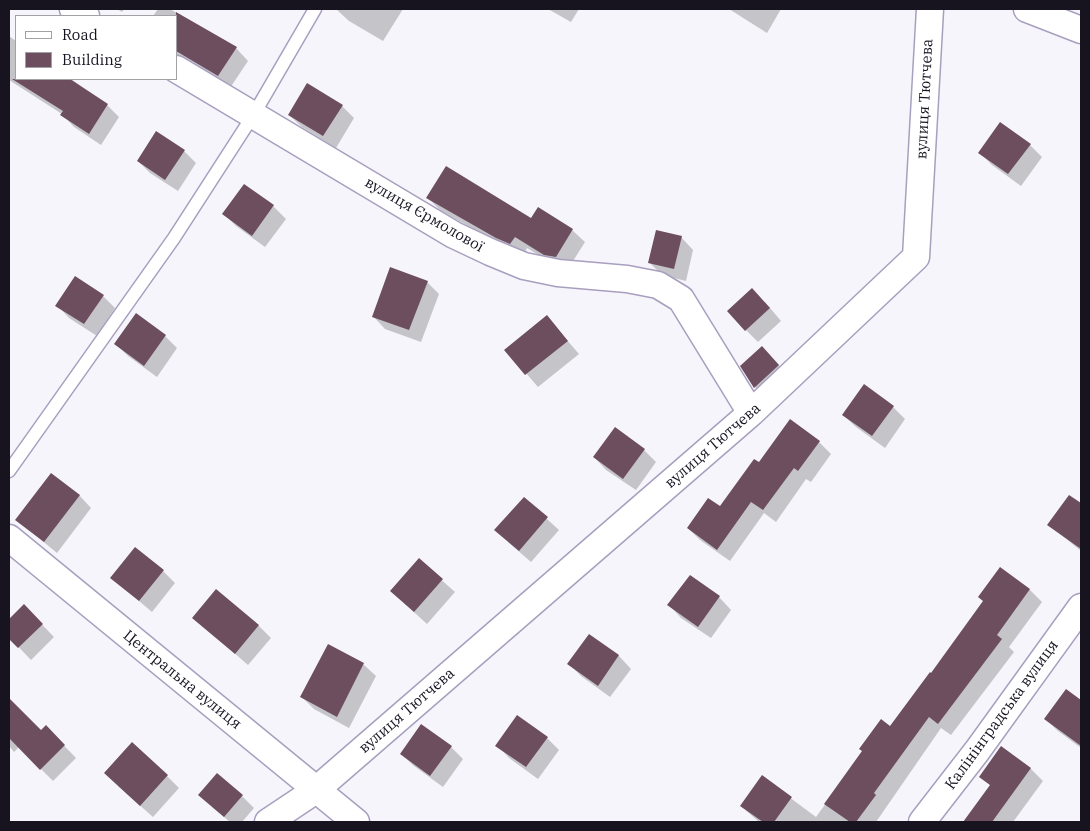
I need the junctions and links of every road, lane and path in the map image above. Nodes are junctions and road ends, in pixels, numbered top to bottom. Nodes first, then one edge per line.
1 (73, 9) edge
2 (314, 9) edge
3 (930, 9) edge
4 (1027, 9) edge
5 (84, 15) edge
6 (1081, 30) edge
7 (178, 70) edge
8 (254, 114) junction
9 (751, 413) junction
10 (9, 471) edge
11 (9, 538) edge
12 (1081, 607) edge
13 (316, 790) junction
14 (268, 822) edge
15 (356, 822) edge
16 (922, 822) edge

1 - 5 street
2 - 8 lane
3 - 9 street, вулиця Тютчева
4 - 6 street
7 - 8 street, вулиця Єрмолової
8 - 9 street, вулиця Єрмолової
8 - 10 lane
9 - 13 street, вулиця Тютчева
11 - 13 street, Центральна вулиця
12 - 16 street, Калінінградська вулиця
13 - 14 street, вулиця Тютчева
13 - 15 street, Центральна вулиця

